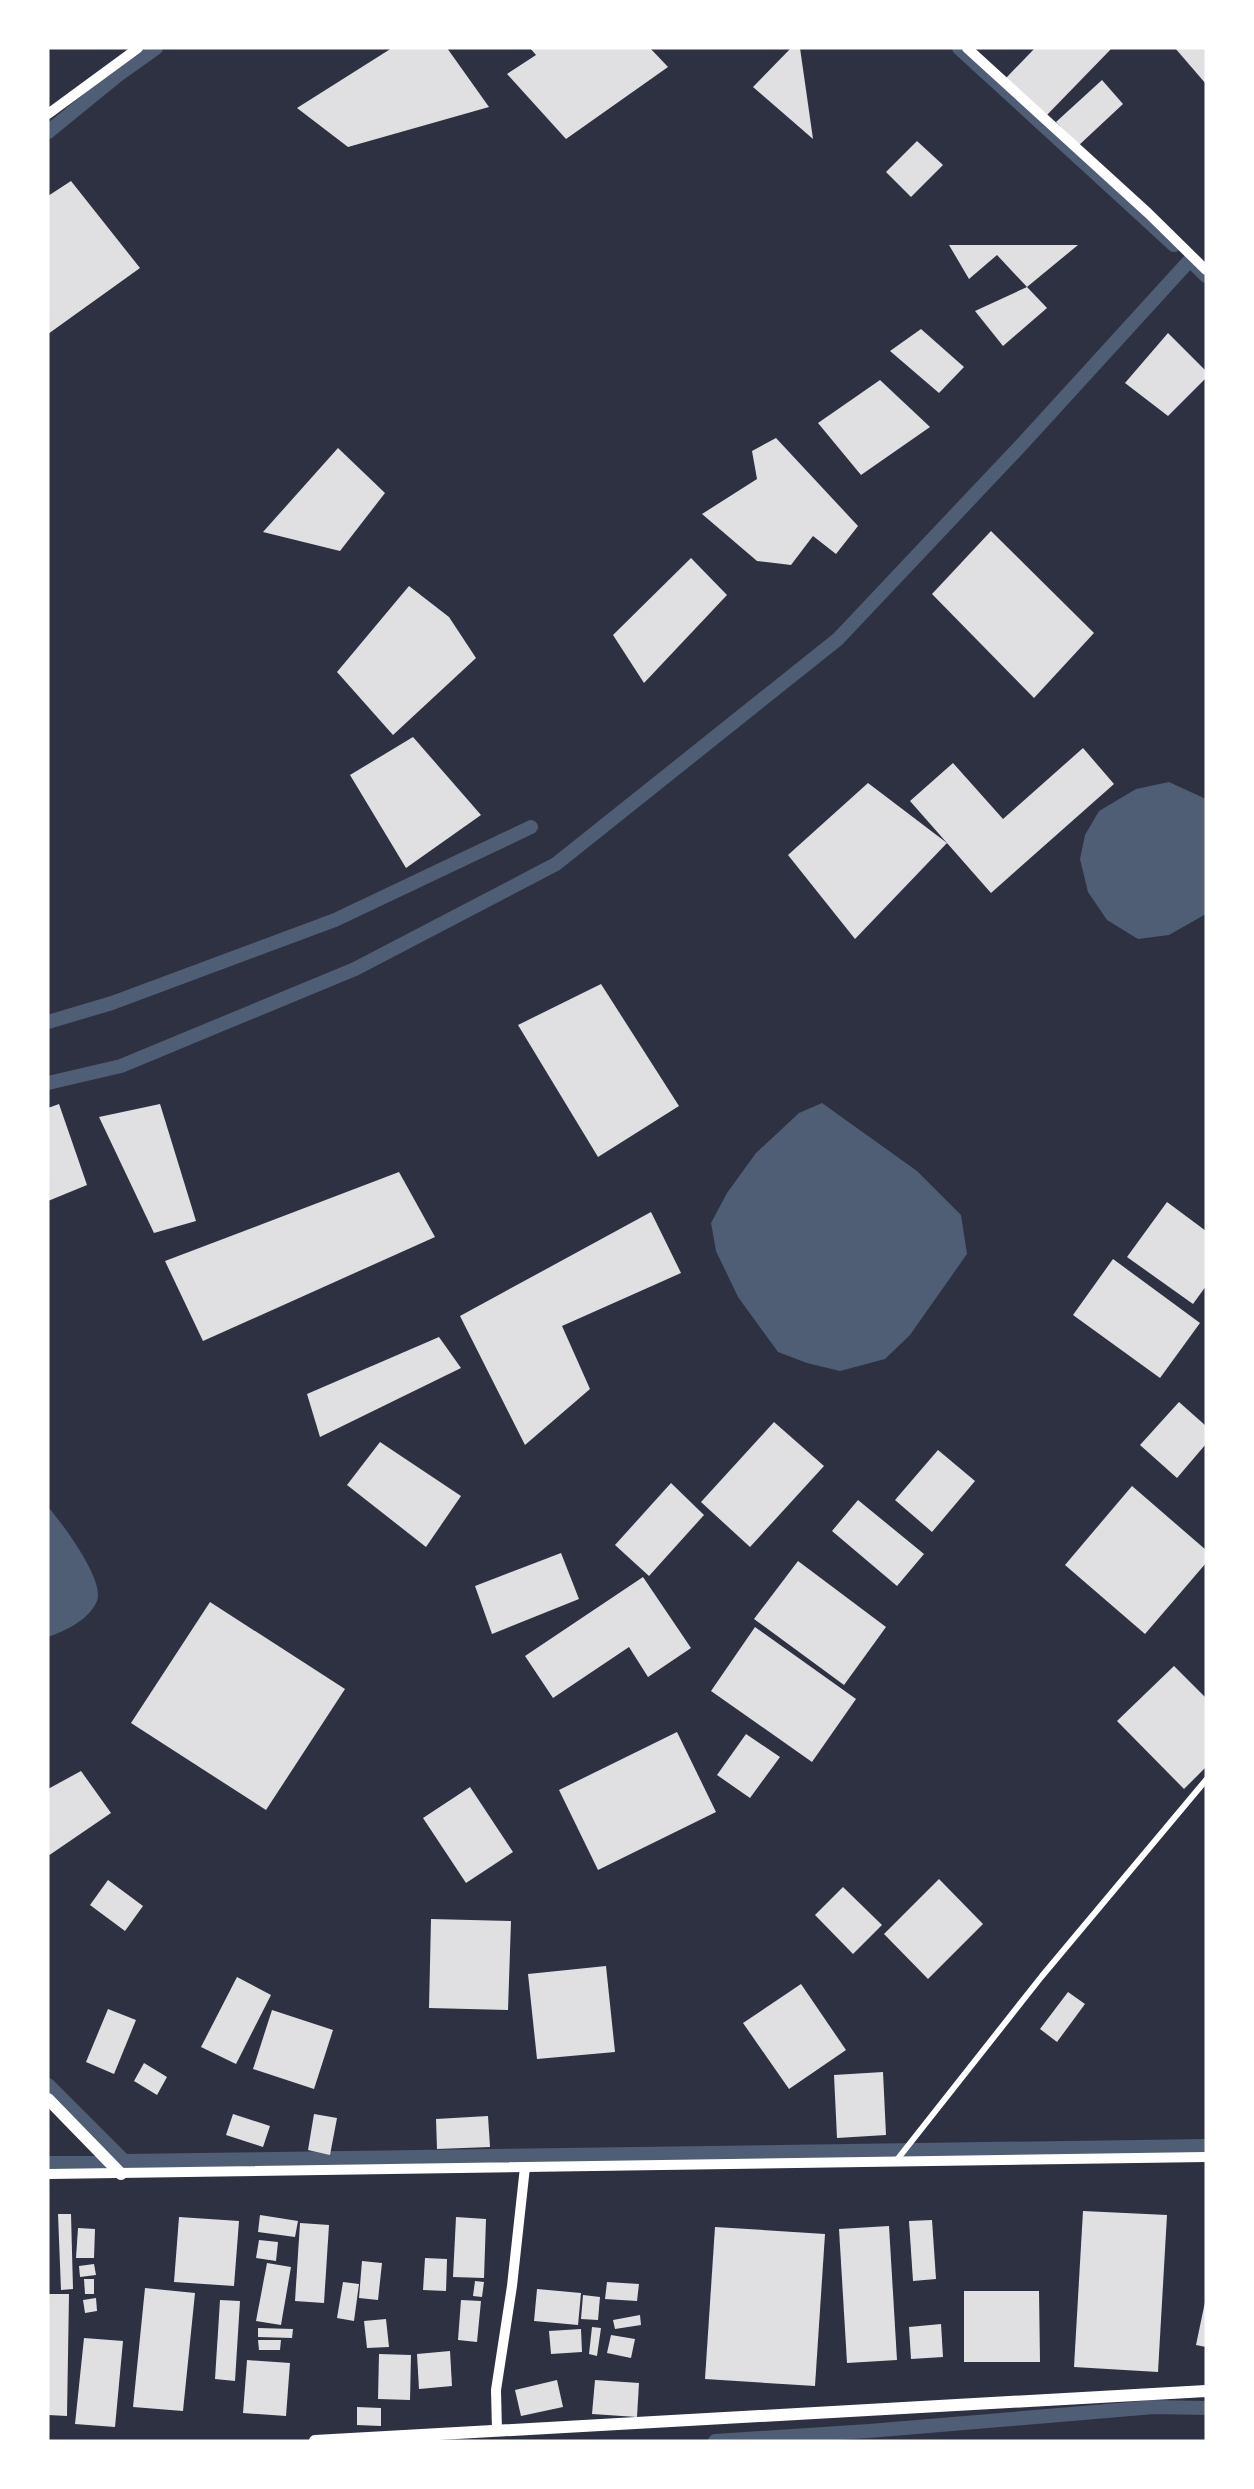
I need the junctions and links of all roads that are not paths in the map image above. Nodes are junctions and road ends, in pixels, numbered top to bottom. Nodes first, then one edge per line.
1 (138, 48) edge
2 (967, 48) edge
3 (48, 114) edge
4 (1206, 270) edge
5 (1206, 1780) edge
6 (48, 2098) edge
7 (1206, 2157) edge
8 (896, 2161) junction
9 (525, 2167) junction
10 (48, 2174) edge
11 (121, 2174) junction
12 (1206, 2391) edge
13 (497, 2431) junction
14 (315, 2441) edge

1 - 3 street
2 - 4 street
5 - 8 street
6 - 11 main road
7 - 8 street
8 - 9 street
9 - 11 street
9 - 13 street
10 - 11 street
12 - 13 main road
13 - 14 main road

